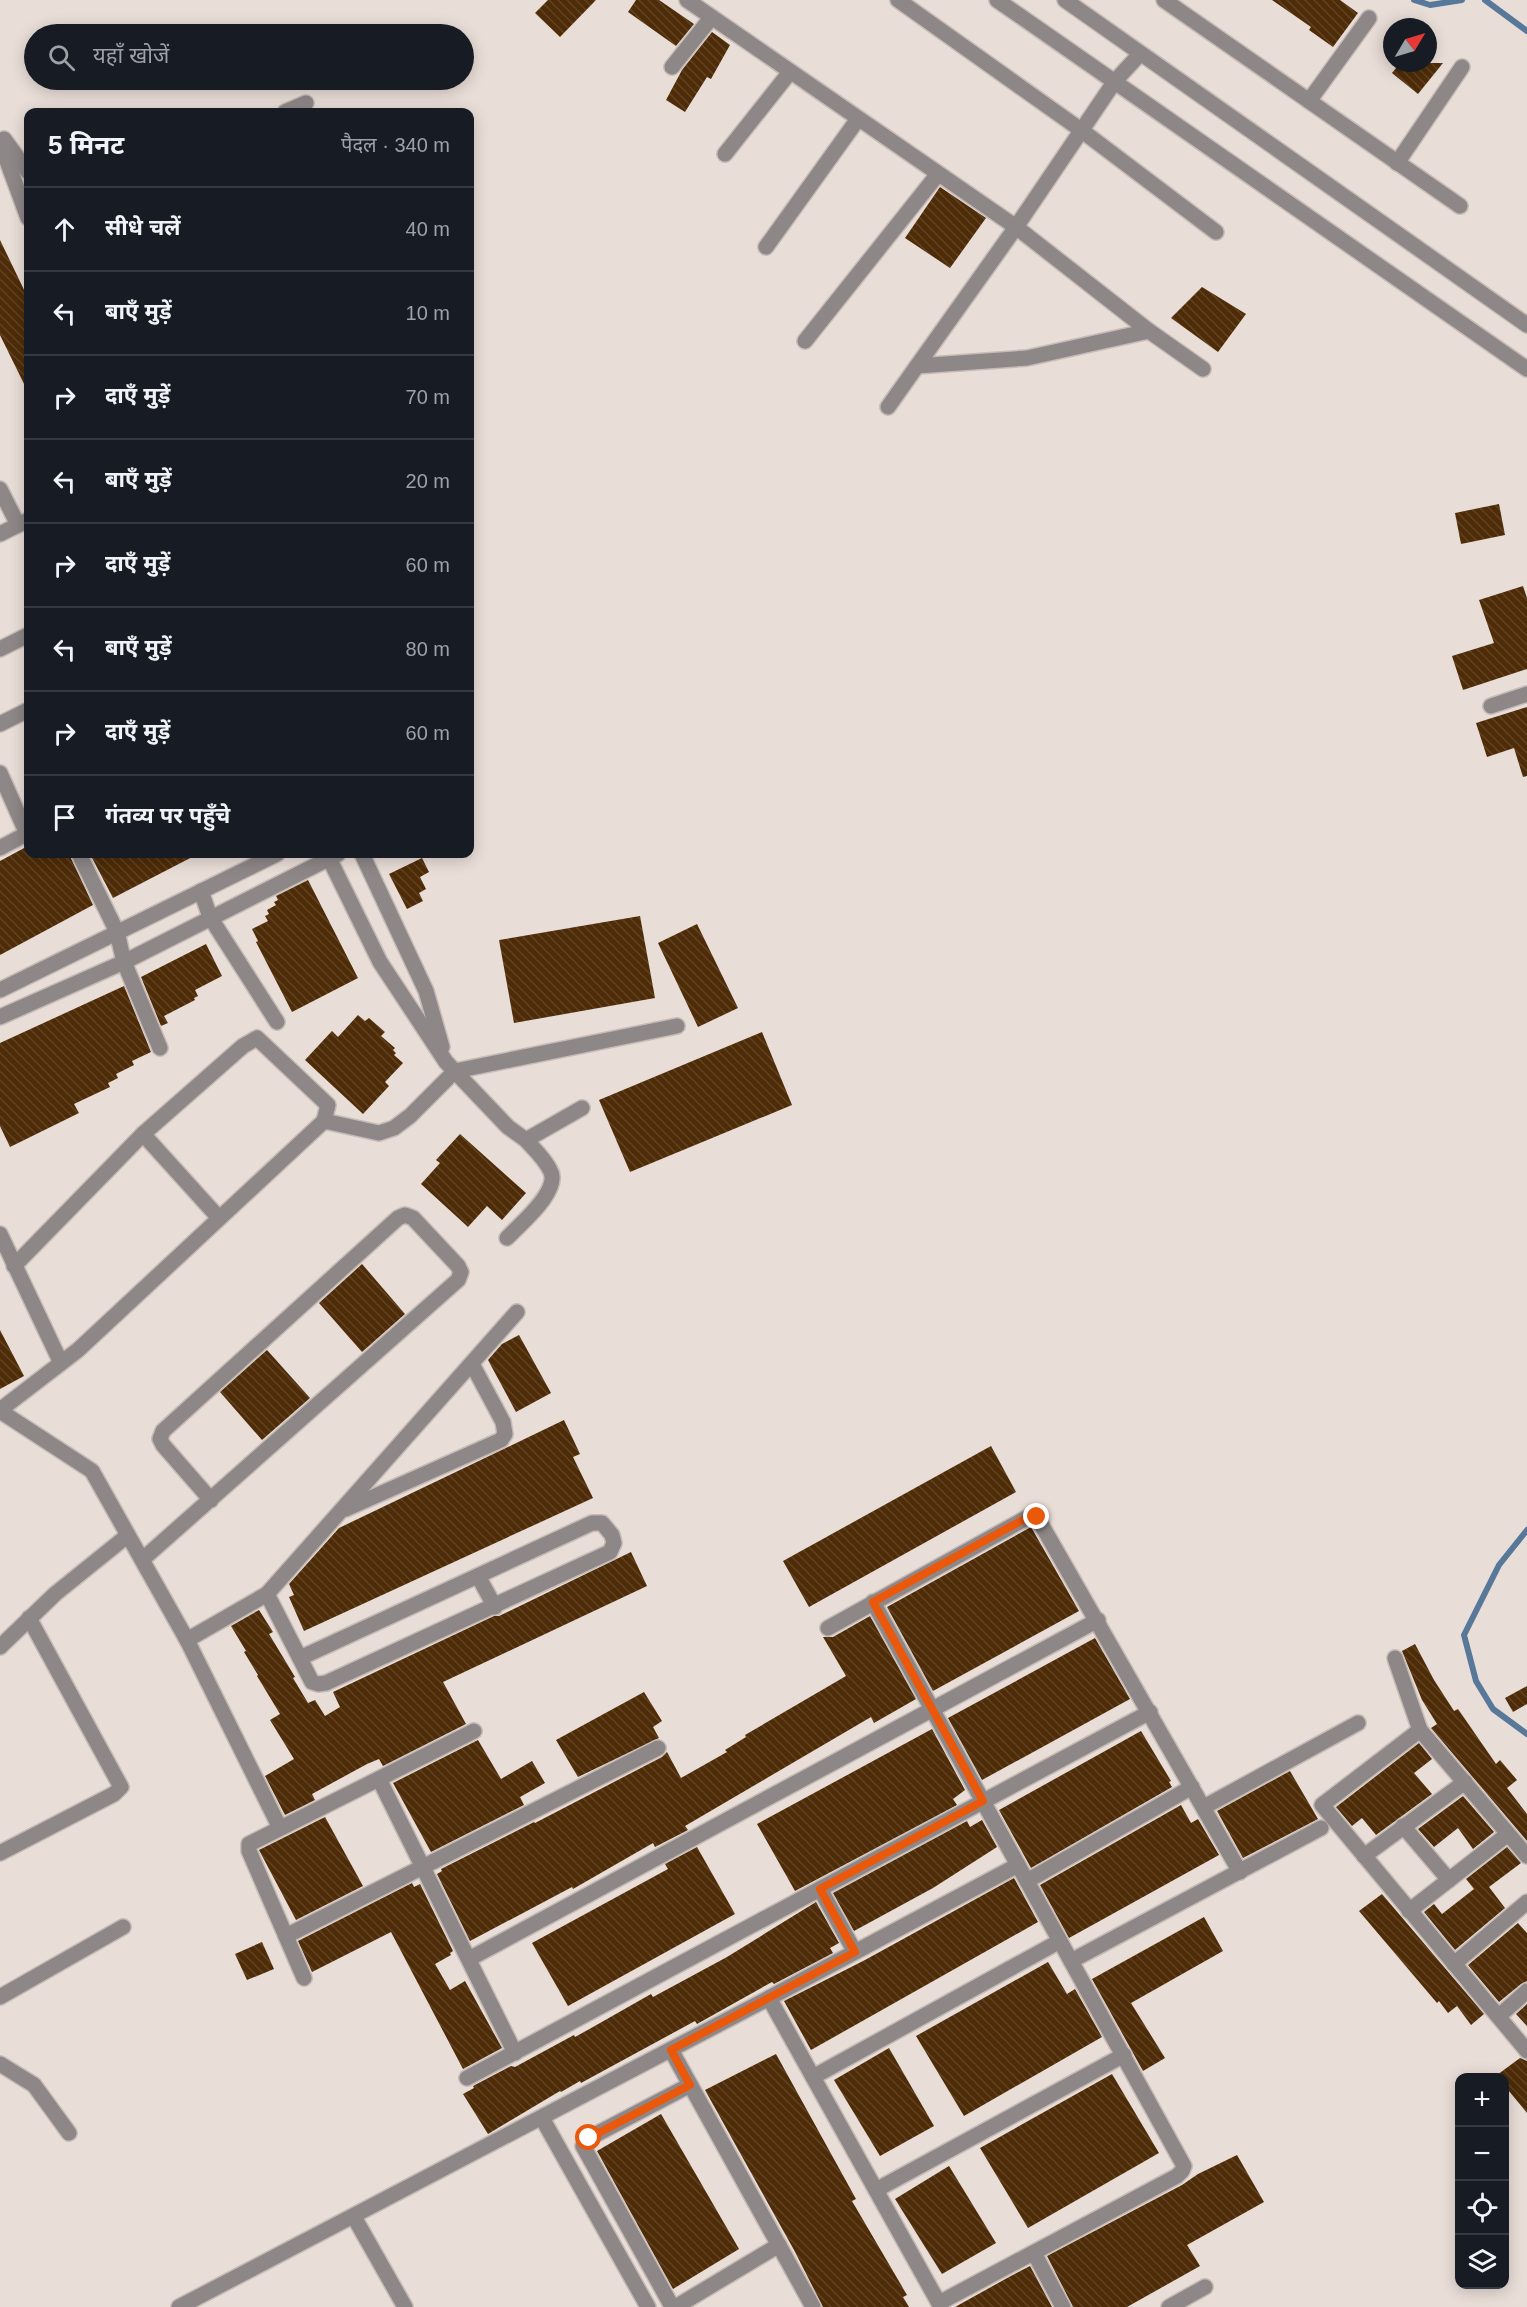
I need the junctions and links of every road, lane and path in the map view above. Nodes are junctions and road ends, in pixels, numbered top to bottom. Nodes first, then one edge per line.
1 (687, 0) edge
2 (898, 0) edge
3 (998, 0) edge
4 (1065, 0) edge
5 (1164, 0) edge
6 (711, 18) junction
7 (1369, 18) dead end
8 (1140, 54) junction
9 (672, 67) dead end
10 (1462, 67) dead end
11 (790, 72) junction
12 (1115, 81) junction
13 (1309, 101) junction
14 (306, 103) dead end
15 (294, 108) edge
16 (858, 119) junction
17 (1082, 130) junction
18 (0, 135) edge
19 (0, 142) edge
20 (725, 154) dead end
21 (1397, 163) junction
22 (24, 167) edge
23 (938, 174) junction
24 (1460, 206) dead end
25 (24, 207) edge
26 (1016, 227) junction
27 (1216, 231) dead end
28 (766, 247) dead end
29 (1527, 325) edge
30 (1149, 331) junction
31 (805, 341) dead end
32 (917, 366) junction
33 (1203, 369) dead end
34 (1527, 369) edge
35 (888, 407) dead end
36 (0, 489) edge
37 (23, 523) edge
38 (0, 534) edge
39 (24, 637) edge
40 (0, 649) edge
41 (1527, 694) edge
42 (1491, 706) dead end
43 (24, 712) edge
44 (0, 723) edge
45 (0, 773) edge
46 (24, 825) edge
47 (24, 836) edge
48 (0, 848) edge
49 (81, 858) edge
50 (269, 858) edge
51 (325, 858) edge
52 (332, 858) edge
53 (364, 858) edge
54 (201, 891) junction
55 (210, 917) junction
56 (117, 932) junction
57 (124, 962) junction
58 (30, 975) junction
59 (0, 990) edge
60 (42, 998) junction
61 (0, 1017) edge
62 (277, 1022) dead end
63 (677, 1026) dead end
64 (160, 1048) dead end
65 (451, 1066) junction
66 (582, 1108) dead end
67 (324, 1121) junction
68 (143, 1134) junction
69 (526, 1140) junction
70 (219, 1218) junction
71 (0, 1234) edge
72 (507, 1238) dead end
73 (14, 1266) junction
74 (518, 1312) dead end
75 (61, 1363) junction
76 (472, 1364) junction
77 (0, 1410) edge
78 (211, 1500) junction
79 (340, 1512) junction
80 (127, 1536) junction
81 (143, 1560) junction
82 (478, 1576) junction
83 (267, 1594) junction
84 (873, 1602) junction
85 (495, 1607) junction
86 (29, 1618) junction
87 (1098, 1620) junction
88 (828, 1628) dead end
89 (187, 1640) junction
90 (0, 1647) edge
91 (300, 1658) junction
92 (1395, 1658) dead end
93 (932, 1709) junction
94 (1150, 1712) junction
95 (1358, 1723) dead end
96 (1420, 1730) junction
97 (474, 1731) dead end
98 (658, 1748) dead end
99 (379, 1779) junction
100 (1465, 1782) junction
101 (1192, 1787) junction
102 (983, 1801) junction
103 (1204, 1808) junction
104 (1403, 1826) junction
105 (280, 1828) junction
106 (1321, 1828) dead end
107 (1508, 1834) junction
108 (2, 1847) edge
109 (1364, 1856) junction
110 (1527, 1856) edge
111 (1018, 1865) junction
112 (423, 1867) junction
113 (1240, 1872) junction
114 (1449, 1880) junction
115 (1027, 1881) junction
116 (820, 1889) junction
117 (1527, 1902) edge
118 (1409, 1911) junction
119 (123, 1927) dead end
120 (286, 1936) junction
121 (1060, 1941) junction
122 (855, 1952) junction
123 (469, 1959) junction
124 (1071, 1961) junction
125 (1454, 1964) junction
126 (304, 1978) dead end
127 (1527, 1991) edge
128 (0, 1997) edge
129 (769, 1998) junction
130 (1498, 2016) junction
131 (671, 2050) junction
132 (1527, 2051) edge
133 (515, 2053) junction
134 (1124, 2055) junction
135 (0, 2064) edge
136 (813, 2077) junction
137 (467, 2078) dead end
138 (690, 2085) junction
139 (542, 2118) junction
140 (69, 2133) dead end
141 (876, 2190) junction
142 (354, 2217) junction
143 (779, 2245) junction
144 (1034, 2253) junction
145 (1205, 2287) dead end
146 (940, 2305) edge
147 (179, 2307) edge
148 (405, 2307) edge
149 (648, 2307) edge
150 (813, 2307) edge
151 (1063, 2307) edge
152 (1169, 2307) edge

1 - 6 street
2 - 17 street
3 - 12 street
4 - 8 street
5 - 13 street
6 - 9 street
6 - 11 street
7 - 13 street
8 - 12 street
8 - 29 street
10 - 21 street
11 - 16 street
11 - 20 street
12 - 17 street
12 - 34 street
13 - 21 street
14 - 15 street
16 - 23 street
16 - 28 street
17 - 26 street
17 - 27 street
18 - 22 street
19 - 25 street
21 - 24 street
23 - 26 street
23 - 31 street
26 - 30 street
26 - 32 street
30 - 32 street
30 - 33 street
32 - 35 street
36 - 37 street
37 - 38 street
39 - 40 street
41 - 42 street
43 - 44 street
45 - 46 street
47 - 48 street
49 - 56 street
50 - 54 street
51 - 55 street
52 - 65 street
53 - 65 street
54 - 55 street
54 - 56 street
55 - 57 street
55 - 62 street
56 - 57 street
56 - 58 street
57 - 60 street
57 - 64 street
58 - 59 street
58 - 60 street
60 - 61 street
63 - 65 street
65 - 67 street
65 - 69 street
66 - 69 street
67 - 68 street
67 - 70 street
68 - 70 street
68 - 73 street
69 - 72 street
70 - 75 street
71 - 73 street
73 - 75 street
74 - 76 street
75 - 77 street
76 - 79 street
76 - 79 street
77 - 80 street
78 - 78 street
78 - 81 street
79 - 83 street
80 - 81 street
80 - 86 street
81 - 89 street
82 - 85 street
82 - 85 street
82 - 91 street
83 - 89 street
83 - 91 street
84 - 87 street
84 - 88 street
84 - 93 street
85 - 91 street
86 - 90 street
86 - 108 street
87 - 93 street
87 - 94 street
89 - 105 street
92 - 96 street
93 - 102 street
93 - 123 street
94 - 101 street
94 - 102 street
95 - 103 street
96 - 100 street
96 - 109 street
97 - 99 street
98 - 112 street
99 - 105 street
99 - 112 street
100 - 104 street
100 - 107 street
101 - 103 street
101 - 115 street
102 - 111 street
102 - 116 street
103 - 113 street
104 - 109 street
104 - 114 street
105 - 120 street
106 - 113 street
107 - 110 street
107 - 114 street
109 - 118 street
111 - 115 street
111 - 122 street
112 - 120 street
112 - 123 street
113 - 124 street
114 - 118 street
115 - 121 street
116 - 122 street
116 - 133 street
117 - 125 street
118 - 125 street
119 - 128 street
120 - 126 street
121 - 124 street
121 - 136 street
122 - 129 street
123 - 133 street
124 - 134 street
125 - 130 street
127 - 130 street
129 - 131 street
129 - 136 street
130 - 132 street
131 - 138 street
131 - 139 street
133 - 137 street
134 - 141 street
134 - 144 street
135 - 140 street
136 - 141 street
138 - 143 street
138 - 143 street
139 - 142 street
139 - 149 street
141 - 146 street
142 - 147 street
142 - 148 street
143 - 150 street
144 - 146 street
144 - 151 street
145 - 152 street

